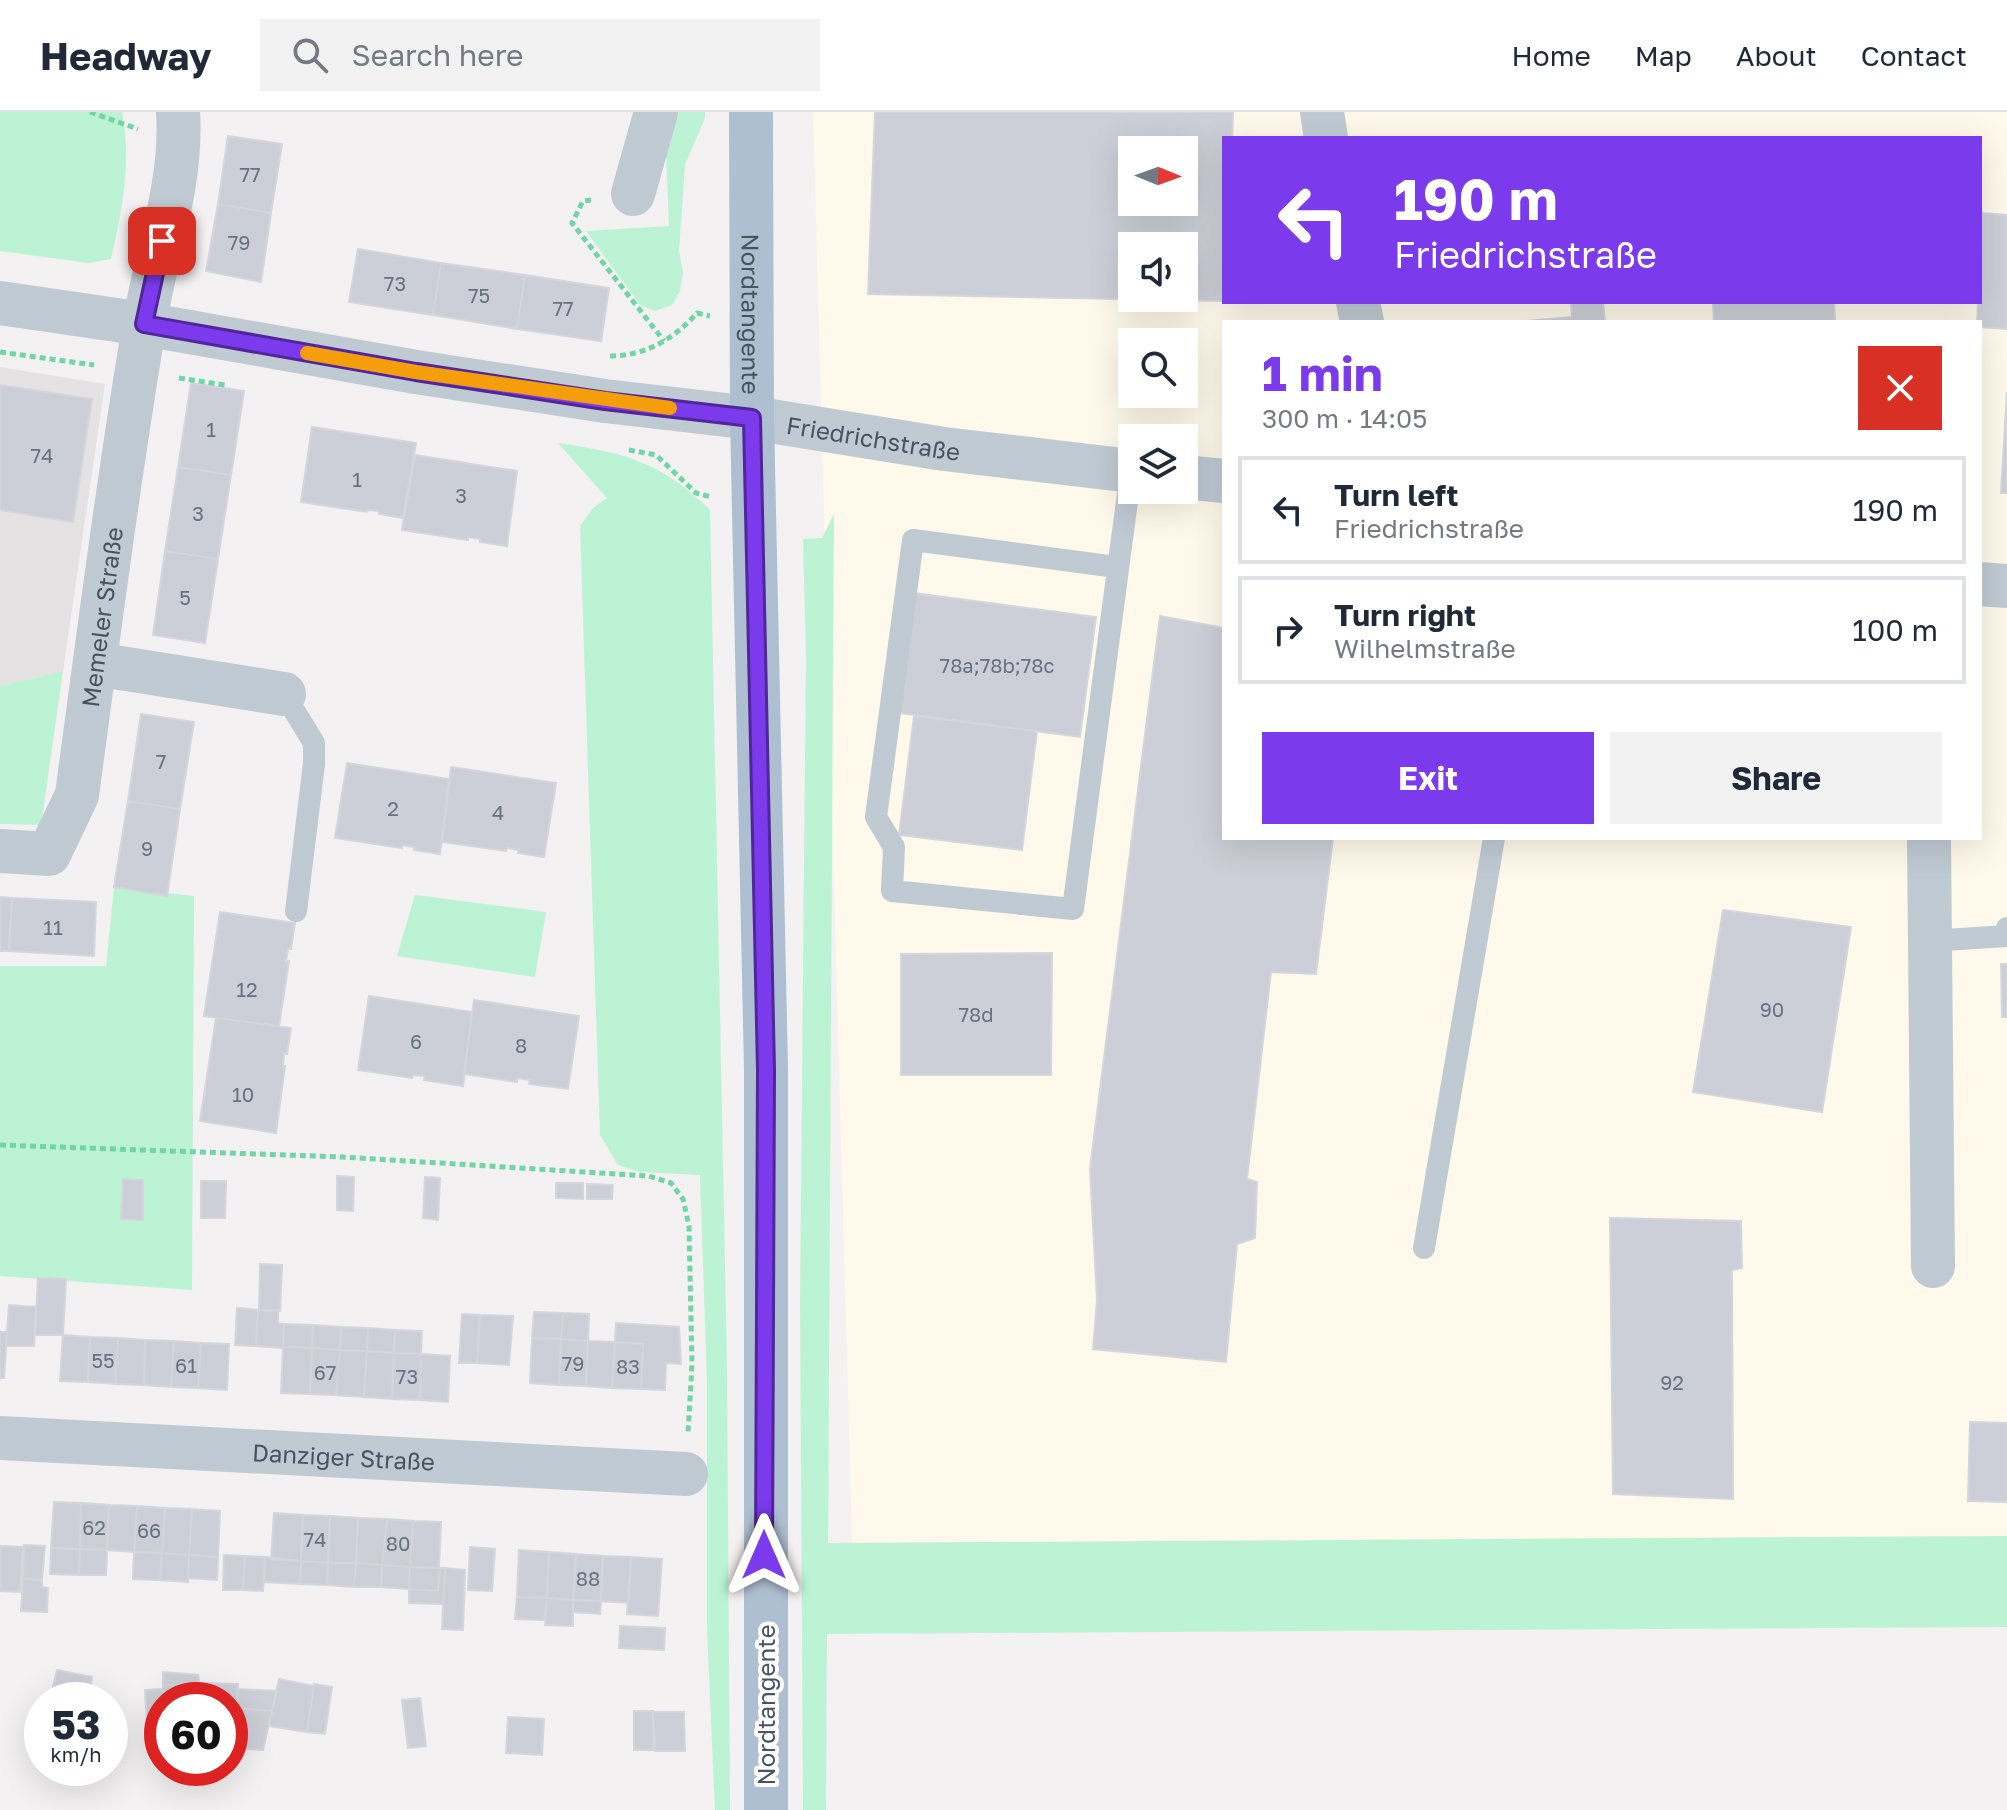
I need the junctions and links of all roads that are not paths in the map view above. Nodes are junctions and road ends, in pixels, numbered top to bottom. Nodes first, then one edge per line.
1 (178, 112) edge
2 (656, 112) edge
3 (751, 112) edge
4 (1322, 112) edge
5 (1326, 136) edge
6 (633, 194) road end
7 (0, 303) edge
8 (144, 324) junction
9 (752, 418) junction
10 (1118, 469) edge
11 (1198, 478) edge
12 (1222, 481) edge
13 (1126, 504) edge
14 (1116, 567) junction
15 (1982, 584) edge
16 (2007, 586) edge
17 (95, 664) junction
18 (284, 694) joint
19 (1494, 840) edge
20 (1929, 840) edge
21 (0, 851) edge
22 (296, 911) dead end
23 (2007, 928) edge
24 (1930, 941) junction
25 (1424, 1248) dead end
26 (1933, 1266) dead end
27 (0, 1438) edge
28 (686, 1474) road end
29 (766, 1810) edge

1 - 8 street, Memeler Straße
2 - 6 street
3 - 9 main road, Nordtangente
4 - 5 street
7 - 8 street, Friedrichstraße
8 - 9 street, Friedrichstraße
8 - 17 street, Memeler Straße
9 - 10 street, Friedrichstraße
9 - 29 main road, Nordtangente
11 - 12 street
13 - 14 lane
14 - 14 lane
15 - 16 street
17 - 18 street
17 - 21 street, Memeler Straße
18 - 22 lane
19 - 25 lane
20 - 24 street
23 - 24 lane
24 - 26 street
27 - 28 street, Danziger Straße

